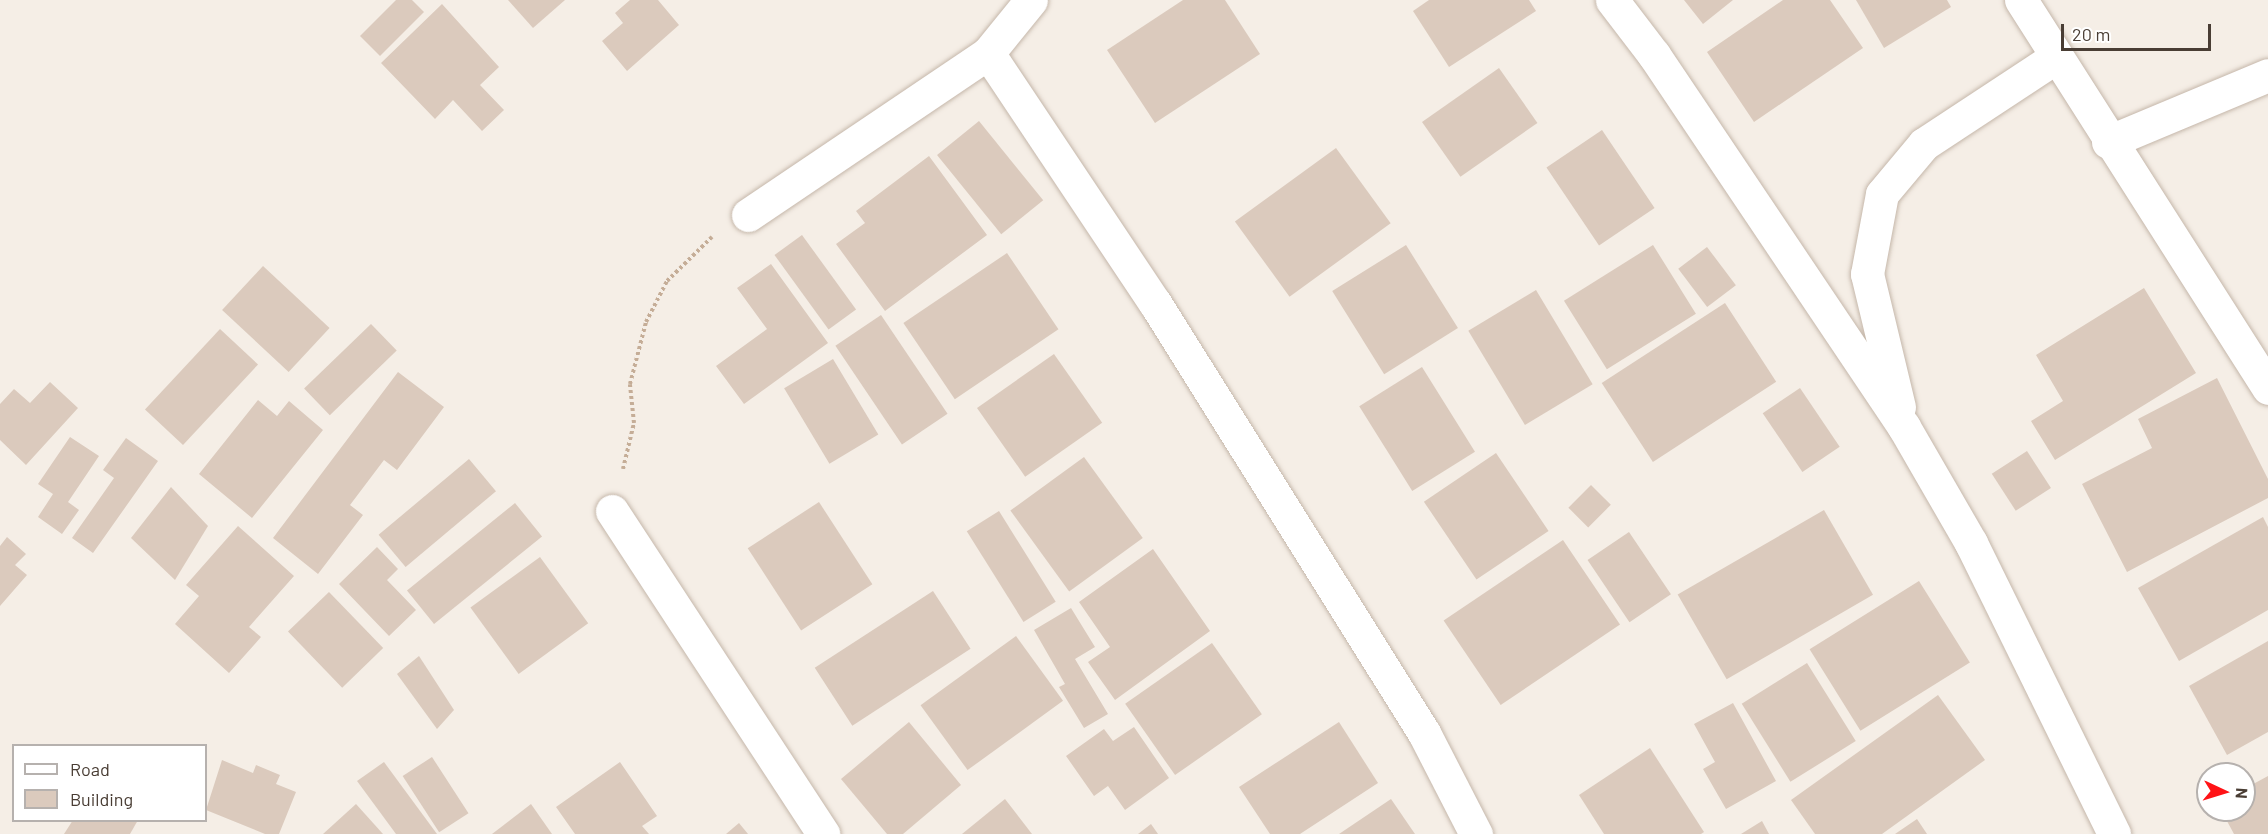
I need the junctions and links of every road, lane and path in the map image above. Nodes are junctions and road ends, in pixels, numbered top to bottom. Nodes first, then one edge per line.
1 (1031, 0) edge
2 (1612, 0) edge
3 (2021, 0) edge
4 (988, 52) junction
5 (2056, 57) junction
6 (2268, 75) edge
7 (2108, 142) junction
8 (748, 215) joint
9 (2268, 388) edge
10 (1904, 427) junction
11 (612, 511) joint
12 (823, 834) edge
13 (1476, 834) edge
14 (2114, 834) edge

1 - 4 street
2 - 10 street
3 - 5 street
4 - 8 street
4 - 13 street
5 - 7 street
5 - 10 street
6 - 7 street
7 - 9 street
8 - 11 path
10 - 14 street
11 - 12 street

